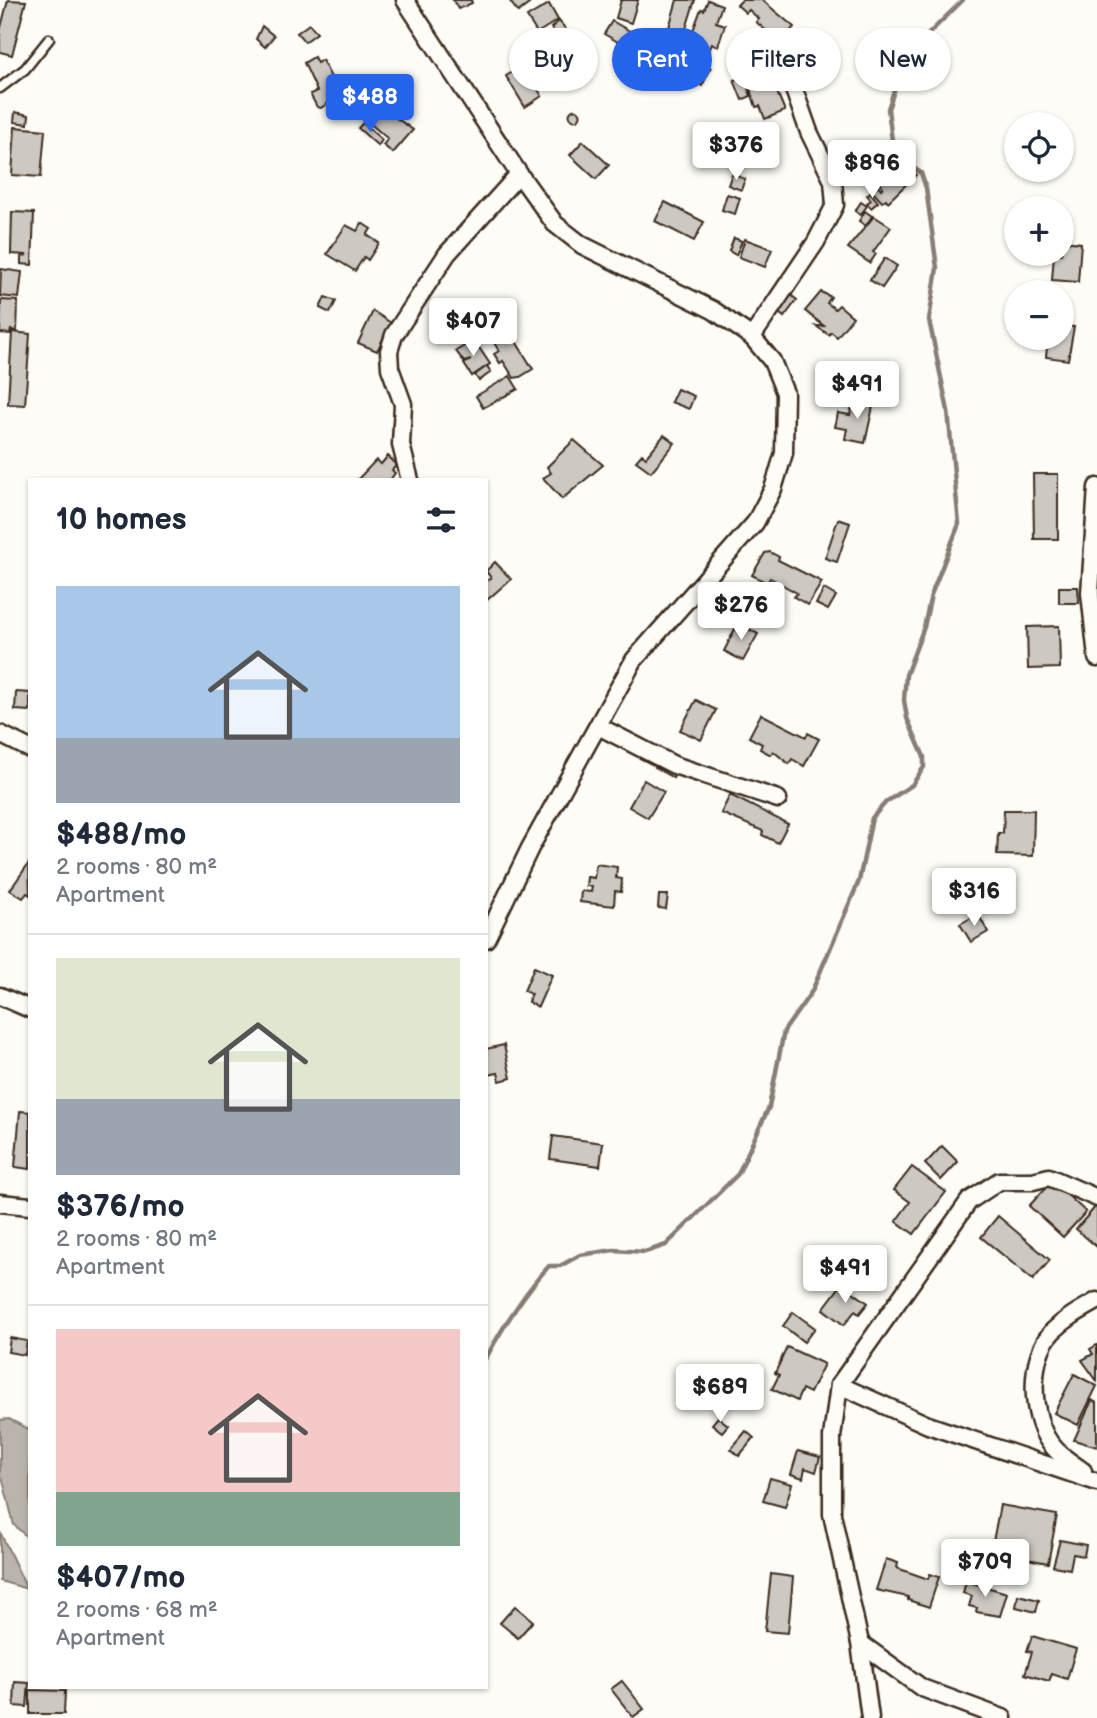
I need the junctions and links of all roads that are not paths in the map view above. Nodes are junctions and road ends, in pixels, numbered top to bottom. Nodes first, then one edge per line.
1 (405, 0) edge
2 (49, 40) dead end
3 (0, 88) edge
4 (794, 91) edge
5 (519, 174) junction
6 (752, 337) junction
7 (409, 478) edge
8 (1097, 487) edge
9 (1097, 658) edge
10 (598, 726) junction
11 (0, 734) edge
12 (28, 748) edge
13 (779, 799) dead end
14 (488, 935) edge
15 (0, 996) edge
16 (28, 1008) edge
17 (1097, 1198) edge
18 (0, 1203) edge
19 (28, 1206) edge
20 (1097, 1301) edge
21 (839, 1385) junction
22 (1097, 1480) edge
23 (860, 1643) junction
24 (870, 1718) edge
25 (1003, 1718) edge

1 - 5 street
2 - 3 lane
4 - 6 street
5 - 6 street
5 - 7 street
6 - 10 street
8 - 9 street
10 - 13 street
10 - 14 street
11 - 12 street
15 - 16 street
17 - 21 street
18 - 19 street
20 - 22 street
21 - 22 street
21 - 23 street
23 - 24 street
23 - 25 street

